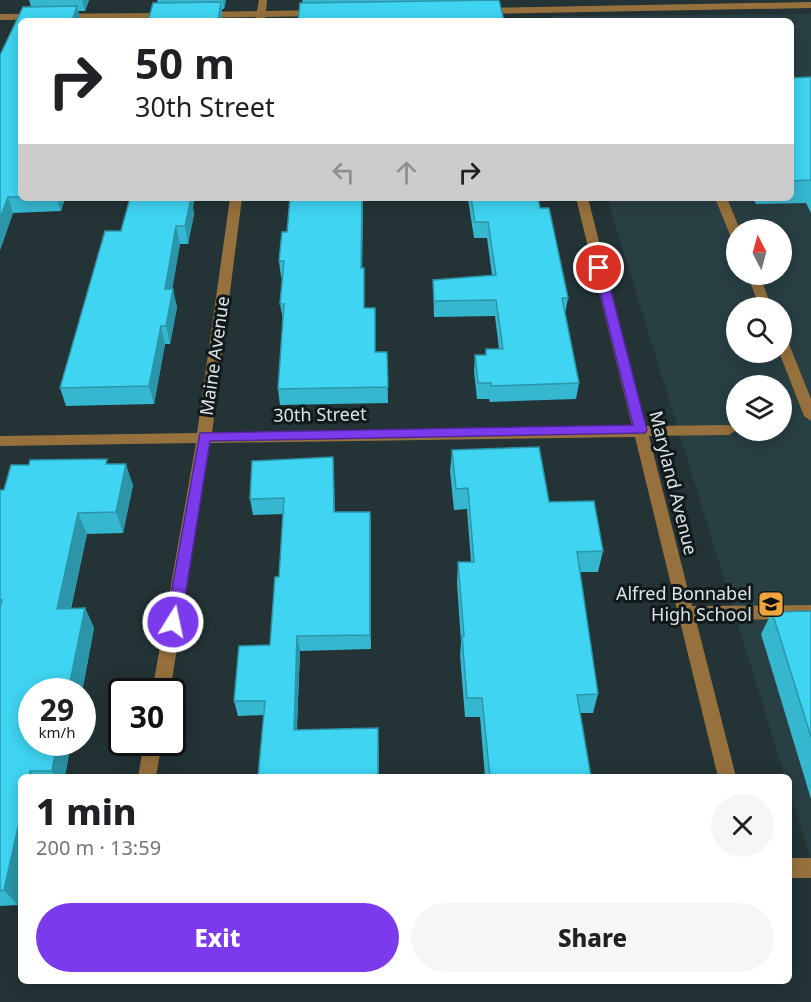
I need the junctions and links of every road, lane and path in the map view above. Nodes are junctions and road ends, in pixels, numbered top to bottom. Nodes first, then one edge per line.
1 (263, 0) edge
2 (532, 0) edge
3 (804, 4) edge
4 (572, 9) junction
5 (535, 10) junction
6 (476, 11) edge
7 (333, 13) edge
8 (178, 15) edge
9 (190, 15) edge
10 (0, 17) edge
11 (261, 17) edge
12 (537, 18) edge
13 (575, 18) edge
14 (237, 201) edge
15 (583, 201) edge
16 (722, 201) edge
17 (729, 219) edge
18 (790, 363) edge
19 (811, 416) edge
20 (640, 430) junction
21 (726, 430) edge
22 (204, 436) junction
23 (0, 441) edge
24 (811, 612) edge
25 (685, 613) junction
26 (163, 678) edge
27 (151, 756) edge
28 (148, 774) edge
29 (725, 774) edge
30 (792, 868) edge
31 (811, 868) edge

1 - 11 street
2 - 5 street
3 - 4 street
4 - 5 street
4 - 13 street
5 - 6 street
5 - 12 street
7 - 11 street
8 - 10 street
9 - 11 street
14 - 22 street, Maine Avenue
15 - 20 street, Maryland Avenue
16 - 17 street
18 - 19 street
20 - 21 street, 30th Street
20 - 22 street, 30th Street
20 - 25 street, Maryland Avenue
22 - 23 street, 30th Street
22 - 26 street, Maine Avenue
24 - 25 street
25 - 29 street, Maryland Avenue
27 - 28 street
30 - 31 street

